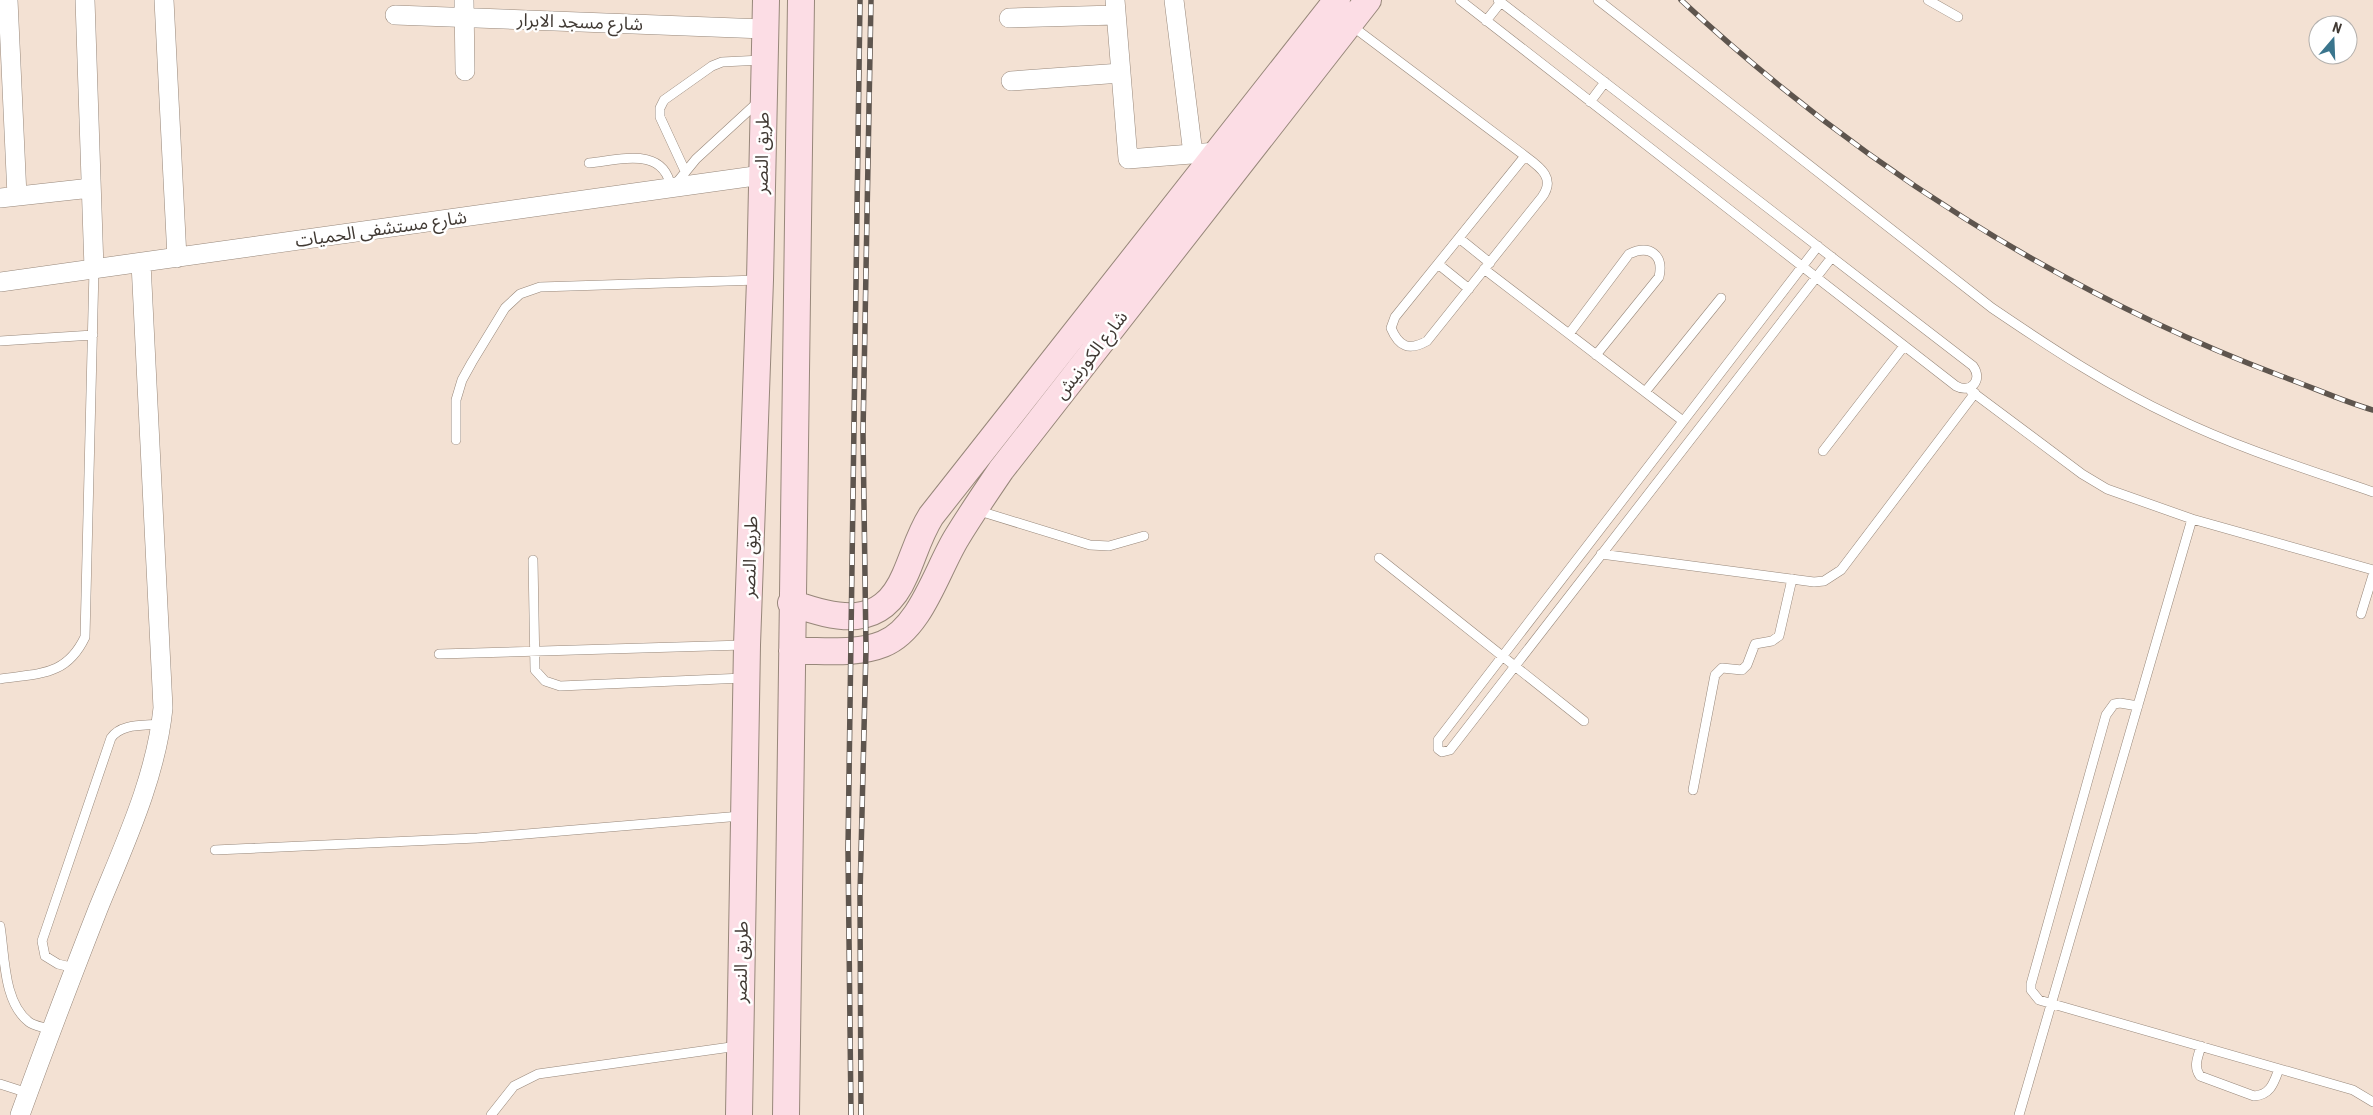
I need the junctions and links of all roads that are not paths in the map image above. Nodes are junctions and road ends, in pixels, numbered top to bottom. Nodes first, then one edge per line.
1 (8, 0) edge
2 (85, 0) edge
3 (164, 0) edge
4 (759, 0) edge
5 (766, 0) edge
6 (801, 0) edge
7 (1174, 0) edge
8 (1336, 0) edge
9 (1368, 0) edge
10 (1460, 0) edge
11 (1598, 0) edge
12 (1928, 0) edge
13 (1500, 1) edge
14 (1116, 7) edge
15 (464, 9) edge
16 (395, 15) dead end
17 (1958, 17) dead end
18 (1009, 18) dead end
19 (1486, 21) junction
20 (1349, 25) junction
21 (765, 29) junction
22 (764, 60) junction
23 (465, 71) dead end
24 (1121, 73) junction
25 (1011, 81) dead end
26 (1605, 82) junction
27 (764, 96) junction
28 (1590, 102) junction
29 (1205, 153) junction
30 (1525, 156) junction
31 (589, 163) dead end
32 (685, 171) junction
33 (762, 175) junction
34 (91, 188) junction
35 (672, 188) junction
36 (8, 197) edge
37 (1459, 238) junction
38 (1818, 246) junction
39 (1832, 257) junction
40 (176, 258) junction
41 (141, 263) junction
42 (1438, 264) junction
43 (1487, 266) junction
44 (1802, 267) junction
45 (94, 269) junction
46 (1816, 277) junction
47 (760, 280) junction
48 (0, 282) edge
49 (1469, 289) junction
50 (1721, 298) dead end
51 (1569, 334) junction
52 (92, 335) junction
53 (0, 341) edge
54 (1904, 346) junction
55 (1596, 355) junction
56 (1972, 391) junction
57 (1645, 392) junction
58 (1685, 420) junction
59 (1698, 428) junction
60 (456, 440) dead end
61 (1823, 452) dead end
62 (952, 490) junction
63 (2373, 492) edge
64 (974, 509) junction
65 (2192, 519) junction
66 (1598, 532) junction
67 (1144, 536) dead end
68 (1611, 542) junction
69 (1601, 554) junction
70 (1379, 558) dead end
71 (533, 560) dead end
72 (2373, 570) edge
73 (2373, 576) edge
74 (1792, 579) junction
75 (792, 603) junction
76 (2361, 614) dead end
77 (747, 645) junction
78 (792, 650) junction
79 (535, 652) junction
80 (439, 654) dead end
81 (1503, 656) junction
82 (1515, 666) junction
83 (747, 678) junction
84 (0, 679) edge
85 (2138, 706) junction
86 (1584, 721) dead end
87 (161, 724) junction
88 (1693, 790) dead end
89 (743, 815) junction
90 (215, 850) dead end
91 (0, 926) edge
92 (75, 968) junction
93 (2052, 1003) junction
94 (51, 1030) junction
95 (741, 1046) junction
96 (2201, 1046) junction
97 (2279, 1069) junction
98 (0, 1084) edge
99 (28, 1093) junction
100 (2373, 1102) edge
101 (20, 1115) edge
102 (492, 1115) edge
103 (739, 1115) edge
104 (786, 1115) edge
105 (2019, 1115) edge

1 - 36 street
2 - 34 street
3 - 40 street
4 - 5 lane
5 - 21 main road, طريق النصر
6 - 75 main road, طريق النصر
7 - 29 street
8 - 29 main road, شارع الكورنيش
9 - 20 main road, شارع الكورنيش
10 - 19 lane
11 - 63 lane
12 - 17 lane
13 - 19 lane
13 - 26 lane
14 - 18 street
14 - 24 street
15 - 16 street, شارع مسجد الابرار
15 - 21 street, شارع مسجد الابرار
15 - 23 street
19 - 28 lane
20 - 30 lane
20 - 64 main road, شارع الكورنيش
21 - 22 main road, طريق النصر
22 - 27 main road, طريق النصر
22 - 32 lane
24 - 25 street
24 - 29 street
26 - 28 lane
26 - 38 lane
27 - 32 lane
27 - 33 main road, طريق النصر
28 - 44 lane
29 - 62 main road, شارع الكورنيش
30 - 37 lane
30 - 43 lane
31 - 35 lane
32 - 35 lane
33 - 35 street, شارع مستشفى الحميات
33 - 47 main road, طريق النصر
34 - 36 street
34 - 45 street
35 - 40 street, شارع مستشفى الحميات
37 - 42 lane
37 - 43 lane
38 - 39 lane
38 - 44 lane
39 - 46 lane
39 - 56 lane
40 - 41 street, شارع مستشفى الحميات
41 - 45 street, شارع مستشفى الحميات
41 - 87 street
42 - 49 lane
42 - 49 lane
43 - 49 lane
43 - 51 lane
44 - 46 lane
44 - 58 lane
45 - 48 street, شارع مستشفى الحميات
45 - 52 lane
46 - 54 lane
46 - 59 lane
47 - 60 lane
47 - 77 main road, طريق النصر
50 - 57 lane
51 - 55 lane
51 - 55 lane
52 - 53 lane
52 - 84 lane
54 - 56 lane
54 - 61 lane
55 - 57 lane
56 - 65 lane
56 - 74 lane
57 - 58 lane
58 - 59 lane
58 - 66 lane
59 - 68 lane
62 - 64 main road
62 - 75 main road, شارع الكورنيش
64 - 67 lane
64 - 78 main road, شارع الكورنيش
65 - 72 lane
65 - 85 lane
66 - 68 lane
66 - 81 lane
68 - 69 lane
69 - 74 lane
69 - 82 lane
70 - 81 lane
71 - 79 lane
73 - 76 lane
74 - 88 lane
75 - 78 main road, طريق النصر
77 - 79 lane
77 - 83 main road, طريق النصر
78 - 104 main road, طريق النصر
79 - 80 lane
79 - 83 lane
81 - 82 lane
81 - 82 lane
82 - 86 lane
83 - 89 main road, طريق النصر
85 - 93 lane
85 - 93 lane
87 - 92 street
87 - 92 lane
89 - 90 lane
89 - 95 main road, طريق النصر
91 - 94 lane
92 - 94 street
93 - 96 lane
93 - 105 lane
94 - 99 street
95 - 102 lane
95 - 103 main road, طريق النصر
96 - 97 lane
96 - 97 lane
97 - 100 lane
98 - 99 lane
99 - 101 street

